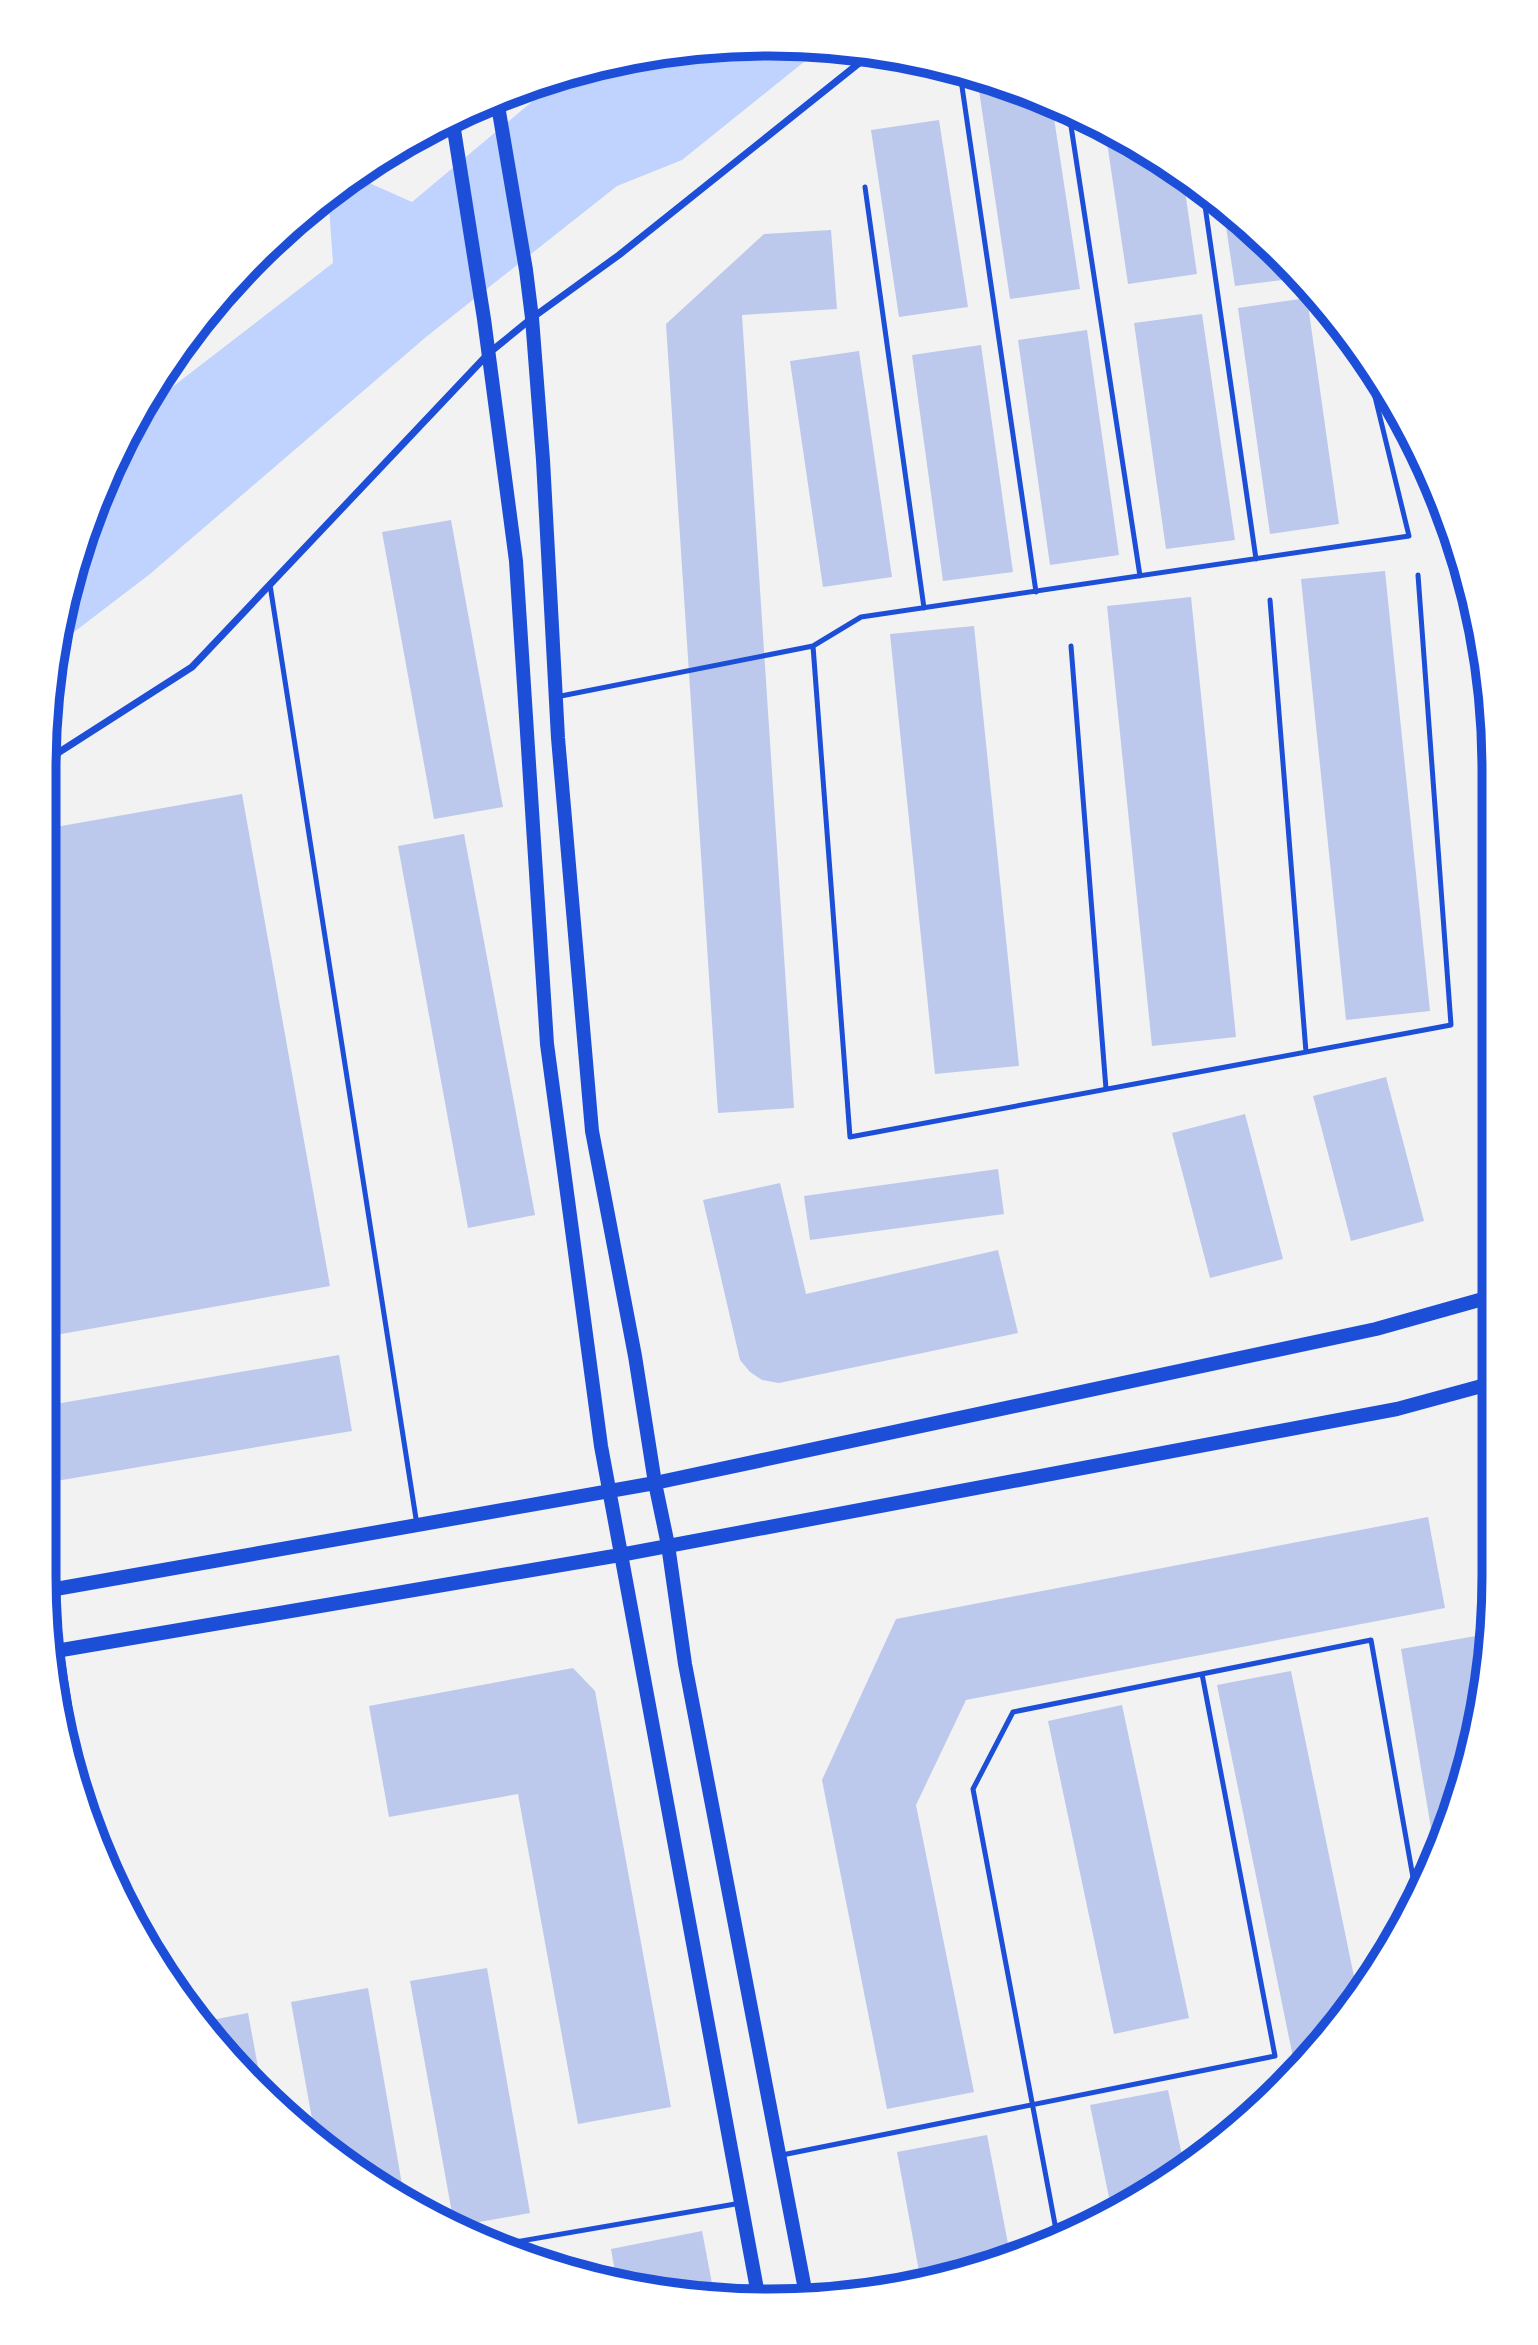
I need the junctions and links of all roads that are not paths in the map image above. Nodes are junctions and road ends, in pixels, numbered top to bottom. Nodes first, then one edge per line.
1 (861, 62) edge
2 (962, 82) edge
3 (499, 109) edge
4 (1071, 124) edge
5 (453, 130) edge
6 (865, 187) dead end
7 (1205, 205) edge
8 (531, 318) junction
9 (489, 353) junction
10 (1374, 393) edge
11 (1256, 559) junction
12 (1418, 575) dead end
13 (1140, 576) junction
14 (270, 585) junction
15 (1037, 592) junction
16 (1270, 600) dead end
17 (924, 608) junction
18 (813, 646) junction
19 (1071, 646) dead end
20 (556, 697) junction
21 (57, 754) edge
22 (1306, 1052) junction
23 (1106, 1089) junction
24 (1482, 1299) edge
25 (1482, 1386) edge
26 (655, 1483) junction
27 (609, 1491) junction
28 (417, 1525) junction
29 (668, 1545) junction
30 (620, 1555) junction
31 (57, 1589) edge
32 (60, 1650) edge
33 (1202, 1674) junction
34 (1413, 1880) edge
35 (1033, 2105) junction
36 (779, 2156) junction
37 (741, 2203) junction
38 (1057, 2228) edge
39 (515, 2242) edge
40 (805, 2287) edge
41 (757, 2288) edge

1 - 8 street
2 - 15 lane
3 - 8 main road
4 - 13 lane
5 - 9 main road
6 - 17 lane
7 - 11 lane
8 - 9 street
8 - 20 main road
9 - 14 street
9 - 27 main road
10 - 11 lane
11 - 13 lane
12 - 22 lane
13 - 15 lane
14 - 21 street
14 - 28 lane
15 - 17 lane
16 - 22 lane
17 - 18 lane
18 - 20 lane
18 - 23 lane
19 - 23 lane
20 - 26 main road
22 - 23 lane
24 - 26 main road
25 - 29 main road
26 - 27 main road
26 - 29 main road
27 - 28 main road
27 - 30 main road
28 - 31 main road
29 - 30 main road
29 - 36 main road
30 - 32 main road
30 - 37 main road
33 - 34 lane
33 - 35 lane
33 - 35 lane
35 - 36 lane
35 - 38 lane
36 - 40 main road
37 - 39 lane
37 - 41 main road

